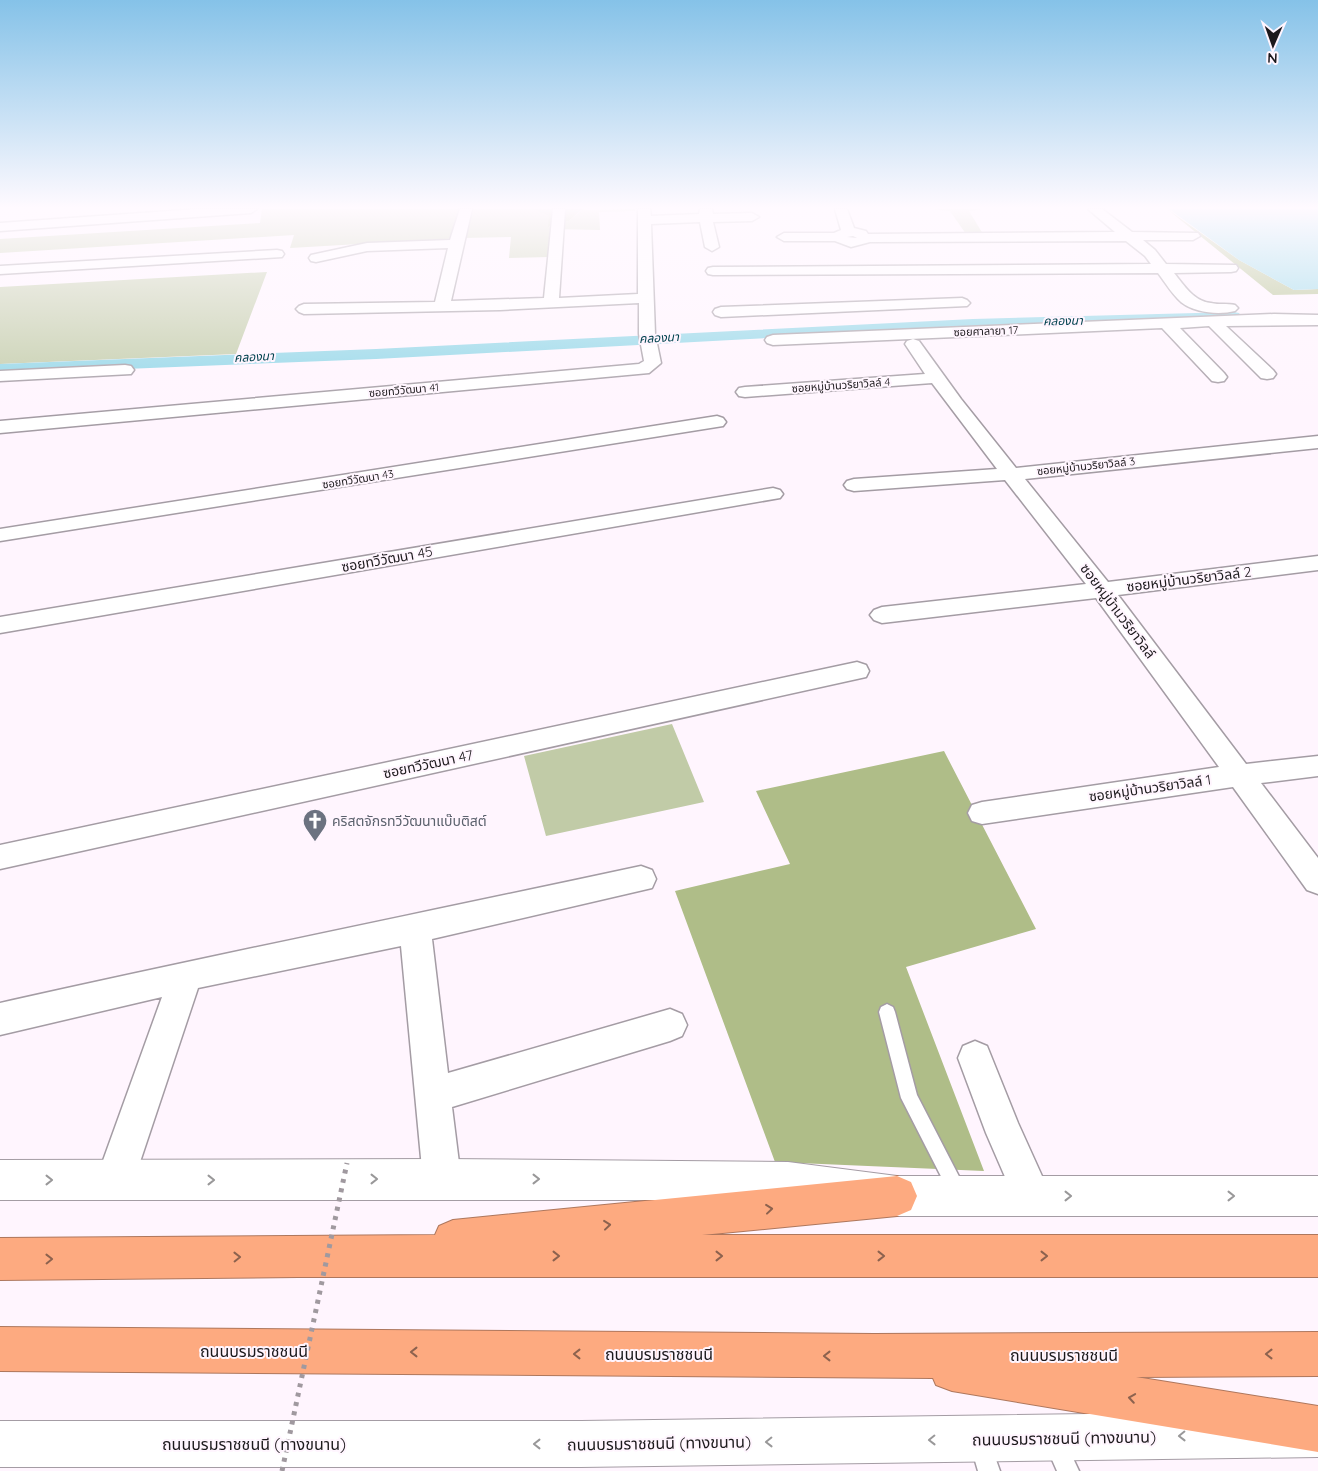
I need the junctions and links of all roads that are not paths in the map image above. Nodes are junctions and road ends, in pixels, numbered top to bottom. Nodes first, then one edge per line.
1 (448, 278) edge
2 (553, 278) edge
3 (646, 278) edge
4 (871, 278) edge
5 (1170, 278) edge
6 (646, 298) junction
7 (551, 302) junction
8 (962, 303) dead end
9 (442, 306) junction
10 (898, 306) junction
11 (1251, 308) dead end
12 (304, 309) dead end
13 (721, 312) dead end
14 (1318, 320) edge
15 (1213, 322) junction
16 (1166, 323) junction
17 (773, 340) dead end
18 (913, 344) dead end
19 (1250, 358) junction
20 (1201, 360) junction
21 (125, 370) dead end
22 (1267, 374) dead end
23 (0, 376) edge
24 (1218, 377) dead end
25 (936, 378) junction
26 (745, 392) dead end
27 (717, 422) dead end
28 (0, 427) edge
29 (1318, 442) edge
30 (1012, 474) junction
31 (854, 484) dead end
32 (773, 494) dead end
33 (0, 535) edge
34 (1318, 563) edge
35 (1102, 590) junction
36 (882, 615) dead end
37 (0, 625) edge
38 (857, 671) dead end
39 (1318, 766) edge
40 (1240, 775) junction
41 (982, 813) dead end
42 (0, 857) edge
43 (641, 879) dead end
44 (1318, 881) edge
45 (415, 929) junction
46 (186, 976) junction
47 (887, 1012) dead end
48 (0, 1019) edge
49 (670, 1025) dead end
50 (975, 1058) dead end
51 (433, 1095) junction
52 (442, 1178) junction
53 (0, 1180) edge
54 (115, 1180) junction
55 (897, 1196) junction
56 (960, 1196) junction
57 (1032, 1196) junction
58 (1318, 1196) edge
59 (298, 1256) junction
60 (1318, 1256) edge
61 (0, 1260) edge
62 (0, 1349) edge
63 (1318, 1354) edge
64 (874, 1356) junction
65 (1318, 1429) edge
66 (1318, 1434) edge
67 (0, 1444) edge
68 (985, 1455) edge
69 (1061, 1455) edge
70 (582, 1457) edge

1 - 9 street
2 - 7 street
3 - 6 street, ซอยทวีวัฒนา 41
4 - 10 street
5 - 11 street
6 - 7 street
6 - 28 street, ซอยทวีวัฒนา 41
7 - 9 street
8 - 10 street
9 - 12 street
10 - 13 street
14 - 15 street, ซอยศาลายา 17
15 - 16 street, ซอยศาลายา 17
15 - 19 street
16 - 17 street, ซอยศาลายา 17
16 - 20 street
18 - 25 street, ซอยหมู่บ้านวริยาวิลล์
19 - 20 street
19 - 22 street
20 - 24 street
21 - 23 street
25 - 26 street, ซอยหมู่บ้านวริยาวิลล์ 4
25 - 30 street, ซอยหมู่บ้านวริยาวิลล์
27 - 33 street, ซอยทวีวัฒนา 43
29 - 30 street, ซอยหมู่บ้านวริยาวิลล์ 3
30 - 31 street, ซอยหมู่บ้านวริยาวิลล์ 3
30 - 35 street, ซอยหมู่บ้านวริยาวิลล์
32 - 37 street, ซอยทวีวัฒนา 45
34 - 35 street, ซอยหมู่บ้านวริยาวิลล์ 2
35 - 36 street, ซอยหมู่บ้านวริยาวิลล์ 2
35 - 40 street, ซอยหมู่บ้านวริยาวิลล์
38 - 42 street, ซอยทวีวัฒนา 47
39 - 40 street, ซอยหมู่บ้านวริยาวิลล์ 1
40 - 41 street, ซอยหมู่บ้านวริยาวิลล์ 1
40 - 44 street, ซอยหมู่บ้านวริยาวิลล์
43 - 45 street
45 - 46 street
45 - 51 street
46 - 48 street
46 - 54 street
47 - 56 lane
49 - 51 street
50 - 57 street
51 - 52 street
54 -> 52 main road
52 -> 55 main road
53 -> 54 main road
55 - 56 main road
59 -> 55 highway
56 - 57 main road
57 -> 58 main road
59 -> 60 highway
61 -> 59 highway
64 -> 62 highway, ถนนบรมราชชนนี
63 -> 64 highway, ถนนบรมราชชนนี
65 -> 64 highway
66 -> 69 main road, ถนนบรมราชชนนี (ทางขนาน)
70 -> 67 main road, ถนนบรมราชชนนี (ทางขนาน)
68 - 69 main road, ถนนบรมราชชนนี (ทางขนาน)
68 -> 70 main road, ถนนบรมราชชนนี (ทางขนาน)

